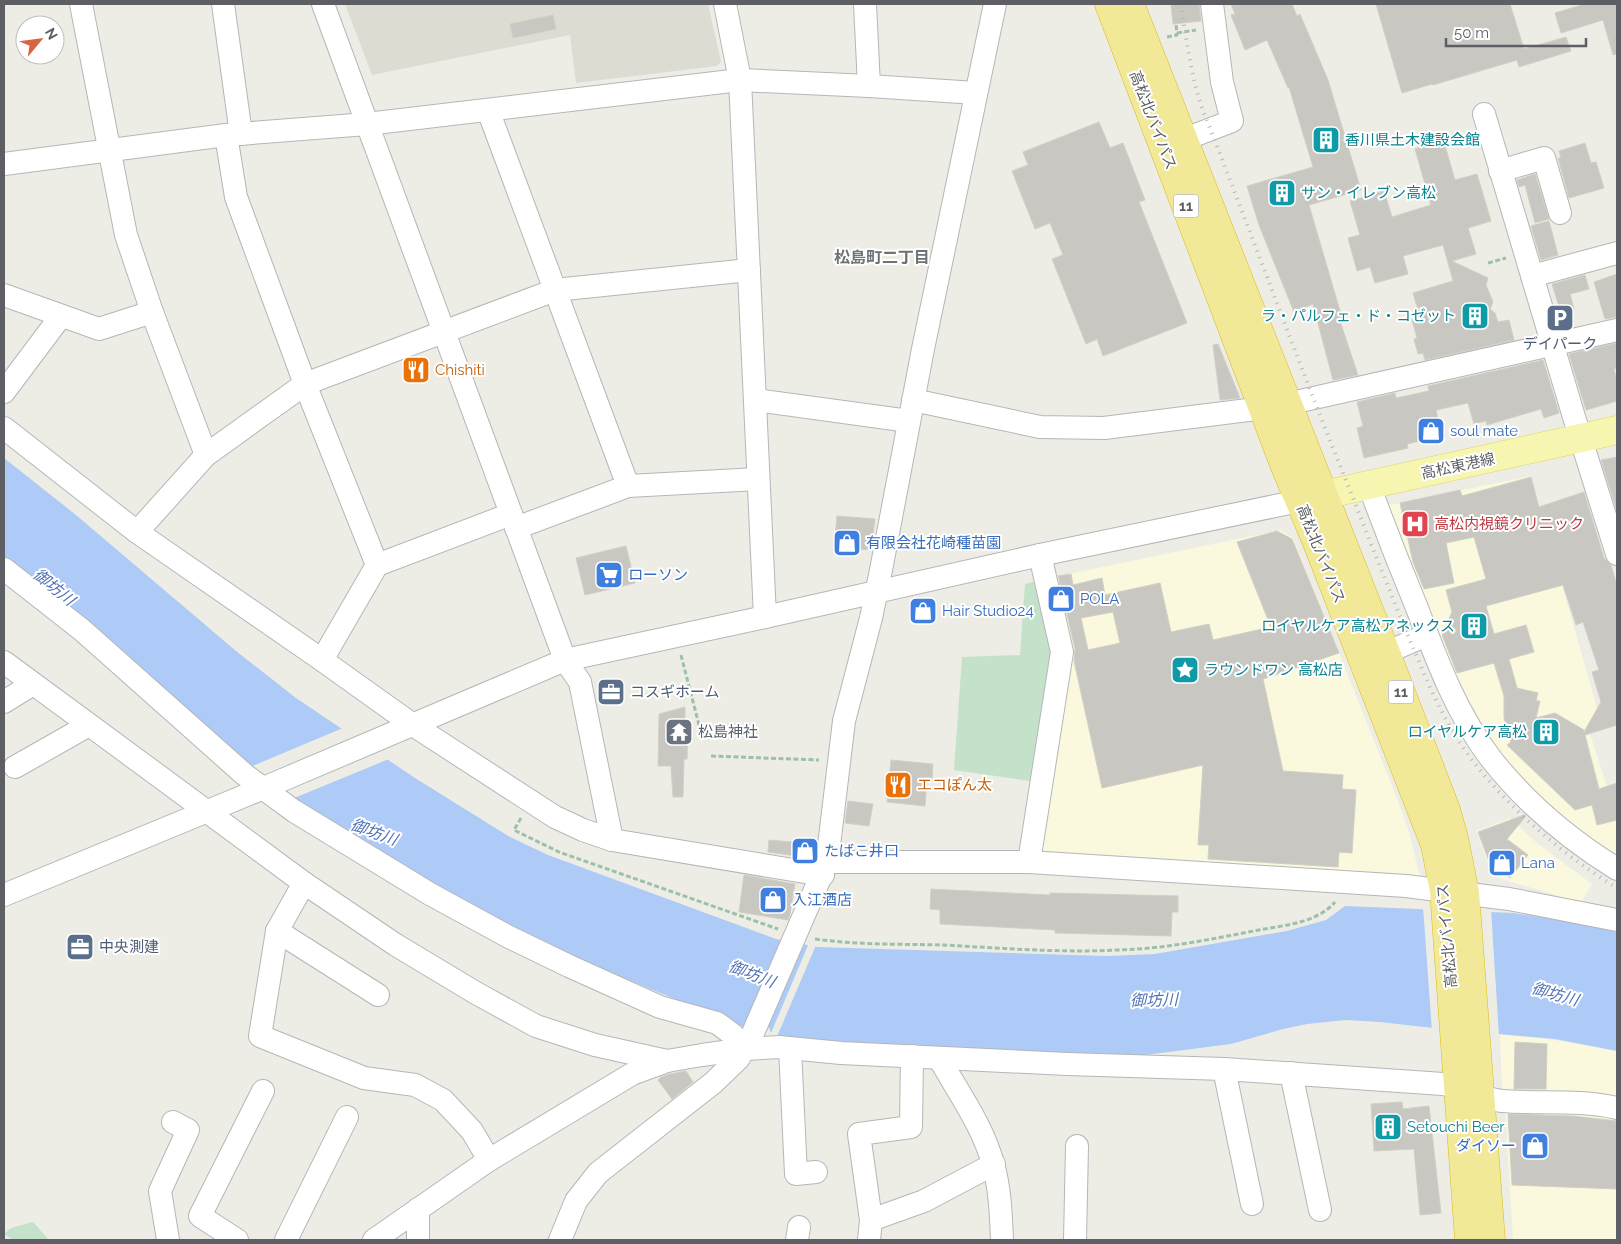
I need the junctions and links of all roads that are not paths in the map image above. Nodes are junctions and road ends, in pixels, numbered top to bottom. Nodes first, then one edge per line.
1 (82, 4) edge
2 (223, 4) edge
3 (323, 4) edge
4 (729, 4) edge
5 (865, 4) edge
6 (995, 4) edge
7 (1108, 4) edge
8 (1130, 4) edge
9 (1212, 4) edge
10 (740, 80) junction
11 (869, 86) junction
12 (976, 93) junction
13 (488, 110) junction
14 (1484, 114) dead end
15 (367, 124) junction
16 (234, 134) junction
17 (1173, 144) junction
18 (111, 150) junction
19 (4, 164) edge
20 (1500, 171) junction
21 (1560, 214) dead end
22 (1617, 253) edge
23 (748, 270) junction
24 (1532, 276) junction
25 (555, 290) junction
26 (4, 295) edge
27 (152, 312) junction
28 (61, 316) junction
29 (1617, 330) edge
30 (444, 331) junction
31 (1553, 345) junction
32 (305, 384) junction
33 (4, 392) edge
34 (754, 400) junction
35 (1275, 406) junction
36 (911, 410) junction
37 (4, 428) edge
38 (1617, 430) edge
39 (1581, 438) junction
40 (206, 455) junction
41 (758, 479) junction
42 (1369, 485) junction
43 (628, 486) junction
44 (1311, 498) junction
45 (514, 521) junction
46 (137, 532) junction
47 (1617, 554) edge
48 (1040, 556) junction
49 (377, 565) junction
50 (4, 569) edge
51 (876, 592) junction
52 (765, 617) junction
53 (1427, 635) junction
54 (1375, 658) junction
55 (322, 660) junction
56 (565, 660) junction
57 (4, 662) edge
58 (33, 684) junction
59 (4, 702) edge
60 (88, 725) junction
61 (413, 725) junction
62 (15, 767) dead end
63 (265, 788) junction
64 (208, 811) junction
65 (612, 840) junction
66 (1029, 862) junction
67 (825, 869) junction
68 (1617, 869) edge
69 (304, 883) junction
70 (4, 895) edge
71 (1455, 899) junction
72 (1617, 920) edge
73 (277, 931) junction
74 (378, 995) dead end
75 (749, 1041) junction
76 (790, 1049) junction
77 (912, 1056) junction
78 (939, 1058) junction
79 (667, 1062) junction
80 (1224, 1069) junction
81 (1291, 1073) junction
82 (263, 1091) dead end
83 (1470, 1092) junction
84 (1617, 1108) edge
85 (347, 1117) dead end
86 (173, 1122) dead end
87 (1077, 1146) dead end
88 (488, 1160) junction
89 (994, 1164) junction
90 (816, 1172) dead end
91 (1252, 1204) dead end
92 (418, 1209) junction
93 (1320, 1210) dead end
94 (870, 1230) edge
95 (168, 1240) edge
96 (238, 1240) edge
97 (286, 1240) edge
98 (374, 1240) edge
99 (418, 1240) edge
100 (560, 1240) edge
101 (1002, 1240) edge
102 (1074, 1240) edge
103 (1469, 1240) edge
104 (1492, 1240) edge

1 - 18 street
2 - 16 street
3 - 15 street
4 - 10 street
5 - 11 street
6 - 12 street
7 - 17 highway, 高松北バイパス / 11
8 - 17 highway, 高松北バイパス / 11
9 - 17 street
10 - 11 street
10 - 13 street
10 - 23 street
11 - 12 street
12 - 36 street
13 - 15 street
13 - 25 street
14 - 20 street
15 - 16 street
15 - 30 street
16 - 18 street
16 - 32 street
17 - 35 highway, 高松北バイパス / 11
18 - 19 street
18 - 27 street
20 - 21 street
20 - 24 street
22 - 24 street
23 - 25 street
23 - 34 street
24 - 31 street
25 - 30 street
25 - 43 street
26 - 28 street
27 - 28 street
27 - 40 street
28 - 33 street
29 - 31 street
30 - 32 street
30 - 45 street
31 - 35 street
31 - 39 street
32 - 40 street
32 - 49 street
34 - 36 street
34 - 41 street
35 - 36 street
35 - 44 highway, 高松北バイパス / 11
36 - 51 street
37 - 46 street
38 - 39 main road, 高松東港線
39 - 42 main road, 高松東港線
39 - 47 street
40 - 46 street
41 - 43 street
41 - 52 street
42 - 44 main road, 高松東港線
42 - 53 street
43 - 45 street
44 - 48 street
44 - 54 highway, 高松北バイパス / 11
45 - 49 street
45 - 56 street
46 - 55 street
48 - 51 street
48 - 66 street
49 - 55 street
50 - 63 street
51 - 52 street
51 - 67 street
52 - 56 street
53 - 54 street
53 - 68 street
54 - 71 highway, 高松北バイパス / 11
55 - 61 street
56 - 61 street
56 - 65 street
57 - 58 street
58 - 59 street
58 - 60 street
60 - 62 street
60 - 64 street
61 - 63 street
61 - 65 street
63 - 64 street
63 - 75 street
64 - 69 street
64 - 70 street
65 - 67 street
66 - 67 street
66 - 71 street
67 - 75 street
69 - 73 street
69 - 79 street
71 - 72 street
71 - 83 highway, 高松北バイパス / 11
73 - 74 street
73 - 88 street
75 - 76 street
75 - 79 street
75 - 100 street
76 - 77 street
76 - 90 street
77 - 78 street
77 - 94 street
78 - 80 street
78 - 89 street
79 - 88 street
80 - 81 street
80 - 91 street
81 - 83 street
81 - 93 street
82 - 96 street
83 - 84 street
83 - 103 highway, 高松北バイパス / 11
83 - 104 highway, 高松北バイパス / 11
85 - 97 street
86 - 95 street
87 - 102 street
88 - 92 street
89 - 94 street
89 - 101 street
92 - 98 street
92 - 99 street

